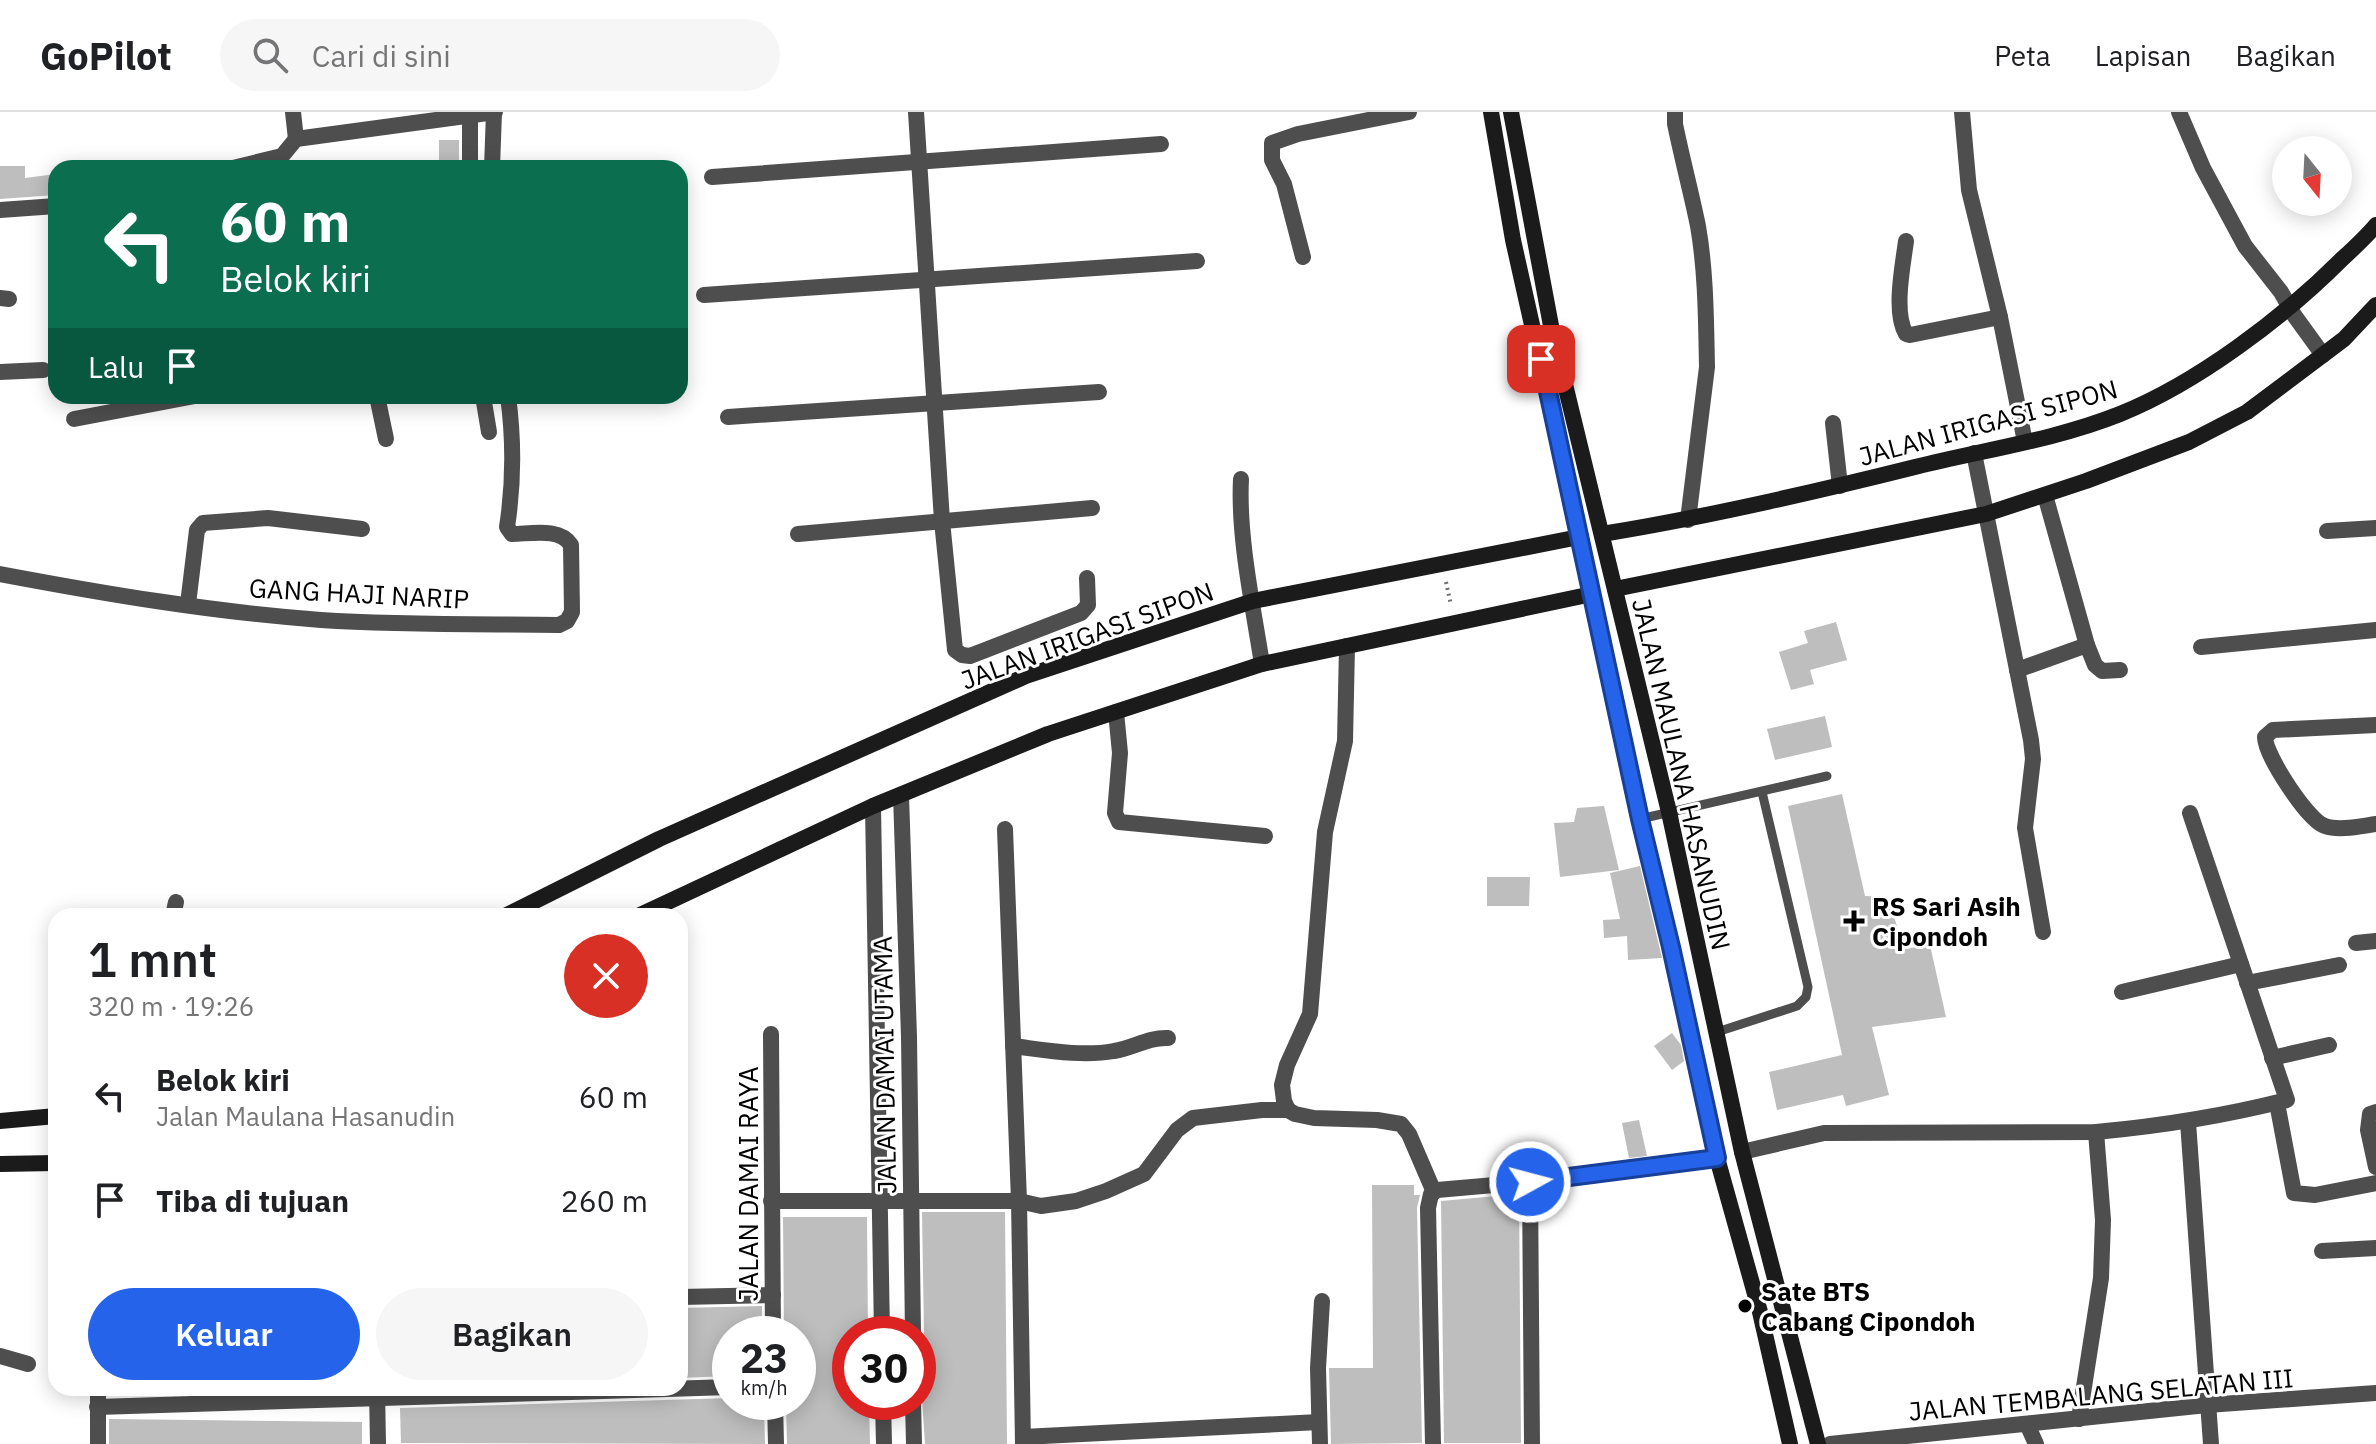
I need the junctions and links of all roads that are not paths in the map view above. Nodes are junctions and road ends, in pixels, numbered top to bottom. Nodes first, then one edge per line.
1 (293, 112) edge
2 (494, 112) edge
3 (916, 112) edge
4 (1409, 112) edge
5 (1491, 112) edge
6 (1511, 112) edge
7 (1675, 112) edge
8 (1962, 112) edge
9 (2179, 112) edge
10 (470, 117) junction
11 (296, 139) junction
12 (1161, 144) dead end
13 (266, 160) edge
14 (470, 160) edge
15 (492, 160) edge
16 (919, 161) junction
17 (712, 177) dead end
18 (48, 207) edge
19 (0, 210) edge
20 (2376, 225) edge
21 (1906, 241) dead end
22 (1303, 257) dead end
23 (1197, 261) dead end
24 (928, 280) junction
25 (704, 295) dead end
26 (2376, 305) edge
27 (2292, 311) junction
28 (2000, 317) junction
29 (2319, 351) junction
30 (43, 370) dead end
31 (0, 372) edge
32 (1099, 392) dead end
33 (153, 404) edge
34 (379, 404) edge
35 (484, 404) edge
36 (509, 404) edge
37 (936, 404) junction
38 (728, 417) dead end
39 (74, 419) dead end
40 (1833, 423) dead end
41 (489, 432) dead end
42 (386, 439) dead end
43 (2025, 442) junction
44 (1975, 457) junction
45 (1241, 479) dead end
46 (1840, 486) junction
47 (2045, 495) junction
48 (1092, 508) dead end
49 (1986, 512) junction
50 (1688, 520) junction
51 (942, 521) junction
52 (2376, 528) edge
53 (362, 529) dead end
54 (2327, 531) dead end
55 (798, 534) dead end
56 (1607, 537) junction
57 (1581, 544) junction
58 (0, 574) edge
59 (1087, 578) dead end
60 (1614, 584) junction
61 (1592, 591) junction
62 (188, 604) junction
63 (1253, 606) junction
64 (2376, 630) edge
65 (2087, 645) junction
66 (1347, 646) junction
67 (2201, 647) dead end
68 (1262, 661) junction
69 (2017, 670) junction
70 (2120, 670) dead end
71 (1116, 712) junction
72 (2376, 725) edge
73 (1827, 776) dead end
74 (1762, 792) junction
75 (901, 795) junction
76 (873, 806) junction
77 (1676, 811) junction
78 (2190, 813) dead end
79 (1640, 819) junction
80 (2376, 824) edge
81 (1005, 829) dead end
82 (1265, 836) dead end
83 (1684, 878) junction
84 (1656, 885) junction
85 (521, 908) edge
86 (655, 908) edge
87 (2043, 932) dead end
88 (2376, 941) edge
89 (2356, 943) dead end
90 (2241, 964) junction
91 (2339, 965) dead end
92 (2247, 983) junction
93 (2122, 992) dead end
94 (1717, 1032) junction
95 (771, 1034) dead end
96 (1168, 1038) dead end
97 (2329, 1045) dead end
98 (1013, 1046) junction
99 (2272, 1058) junction
100 (2277, 1103) junction
101 (1288, 1110) junction
102 (2376, 1112) edge
103 (48, 1117) edge
104 (0, 1121) edge
105 (2188, 1122) junction
106 (2096, 1132) junction
107 (1746, 1151) junction
108 (1717, 1158) junction
109 (48, 1163) edge
110 (0, 1164) edge
111 (2376, 1167) edge
112 (1530, 1182) junction
113 (2376, 1183) edge
114 (1434, 1192) junction
115 (771, 1201) junction
116 (880, 1201) junction
117 (911, 1201) junction
118 (1019, 1201) junction
119 (2376, 1248) edge
120 (2322, 1251) dead end
121 (773, 1295) junction
122 (688, 1297) edge
123 (1322, 1301) dead end
124 (773, 1316) edge
125 (882, 1316) edge
126 (913, 1316) edge
127 (0, 1356) edge
128 (28, 1364) dead end
129 (712, 1387) edge
130 (688, 1388) edge
131 (2376, 1393) edge
132 (98, 1396) edge
133 (317, 1396) edge
134 (377, 1396) edge
135 (2207, 1405) junction
136 (97, 1407) junction
137 (2079, 1419) junction
138 (775, 1420) edge
139 (883, 1420) edge
140 (913, 1420) edge
141 (1319, 1422) junction
142 (2027, 1424) junction
143 (1023, 1440) edge
144 (98, 1444) edge
145 (378, 1444) edge
146 (776, 1444) edge
147 (884, 1444) edge
148 (914, 1444) edge
149 (1320, 1444) edge
150 (1433, 1444) edge
151 (1532, 1444) edge
152 (1790, 1444) edge
153 (1818, 1444) edge
154 (1830, 1444) edge
155 (2036, 1444) edge
156 (2211, 1444) edge

1 - 11 street
2 - 10 street
2 - 15 street
3 - 16 street
4 - 22 street
5 - 57 street, JALAN MAULANA HASANUDIN
6 - 56 street, JALAN MAULANA HASANUDIN
7 - 50 street
8 - 28 street
9 - 27 street
10 - 11 street
10 - 14 street
11 - 13 street
12 - 16 street
16 - 17 street
16 - 24 street
18 - 19 street
20 - 27 street, JALAN IRIGASI SIPON
21 - 28 street
23 - 24 street
24 - 25 street
24 - 37 street
26 - 29 street
27 - 29 street
27 - 43 street, JALAN IRIGASI SIPON
28 - 43 street
29 - 47 street
30 - 31 street
32 - 37 street
33 - 39 street
34 - 42 street
35 - 41 street
36 - 62 street, GANG HAJI NARIP
37 - 38 street
37 - 51 street
40 - 46 street
43 - 44 street, JALAN IRIGASI SIPON
44 - 46 street, JALAN IRIGASI SIPON
44 - 49 street
45 - 63 street
46 - 50 street, JALAN IRIGASI SIPON
47 - 49 street
47 - 65 street
48 - 51 street
49 - 60 street
49 - 69 street
50 - 56 street, JALAN IRIGASI SIPON
51 - 55 street
51 - 59 street
52 - 54 street
53 - 62 street
56 - 60 street, JALAN MAULANA HASANUDIN
57 - 61 street, JALAN MAULANA HASANUDIN
57 - 63 street, JALAN IRIGASI SIPON
58 - 62 street, GANG HAJI NARIP
60 - 77 street, JALAN MAULANA HASANUDIN
61 - 66 street
61 - 79 street, JALAN MAULANA HASANUDIN
63 - 68 street
63 - 85 street, JALAN IRIGASI SIPON
64 - 67 street
65 - 69 street
65 - 70 street
66 - 68 street
66 - 101 street
68 - 71 street
69 - 87 street
71 - 75 street
71 - 82 street
72 - 80 street
73 - 74 lane
74 - 77 lane
74 - 94 lane
75 - 76 street
75 - 117 street, JALAN DAMAI UTAMA
76 - 86 street
76 - 116 street, JALAN DAMAI UTAMA
77 - 79 lane
77 - 83 street, JALAN MAULANA HASANUDIN
78 - 90 street
79 - 84 street, JALAN MAULANA HASANUDIN
81 - 98 street
83 - 84 street
83 - 94 street, JALAN MAULANA HASANUDIN
84 - 108 street, JALAN MAULANA HASANUDIN
88 - 89 street
90 - 92 street
90 - 93 street
91 - 92 street
92 - 99 street
94 - 107 street, JALAN MAULANA HASANUDIN
95 - 115 street, JALAN DAMAI RAYA
96 - 98 street
97 - 99 street
98 - 118 street
99 - 100 street
100 - 105 street
100 - 113 street
101 - 114 street
101 - 118 street
102 - 111 street
103 - 104 street
105 - 106 street
105 - 135 street
106 - 107 street
106 - 137 street
107 - 108 street
107 - 153 street, JALAN MAULANA HASANUDIN
108 - 112 street
108 - 152 street, JALAN MAULANA HASANUDIN
109 - 110 street
112 - 114 street
112 - 151 street
114 - 150 street
115 - 116 street
115 - 121 street, JALAN DAMAI RAYA
116 - 117 street
116 - 125 street, JALAN DAMAI UTAMA
117 - 118 street
117 - 126 street, JALAN DAMAI UTAMA
118 - 143 street
119 - 120 street
121 - 122 street
121 - 124 street, JALAN DAMAI RAYA
123 - 141 street
127 - 128 street
129 - 130 street
131 - 135 street, JALAN TEMBALANG SELATAN III
132 - 136 street
133 - 136 street
134 - 145 street
135 - 137 street, JALAN TEMBALANG SELATAN III
135 - 156 street
136 - 144 street
137 - 142 street, JALAN TEMBALANG SELATAN III
138 - 146 street
139 - 147 street
140 - 148 street
141 - 143 street
141 - 149 street
142 - 154 street, JALAN TEMBALANG SELATAN III
142 - 155 street

